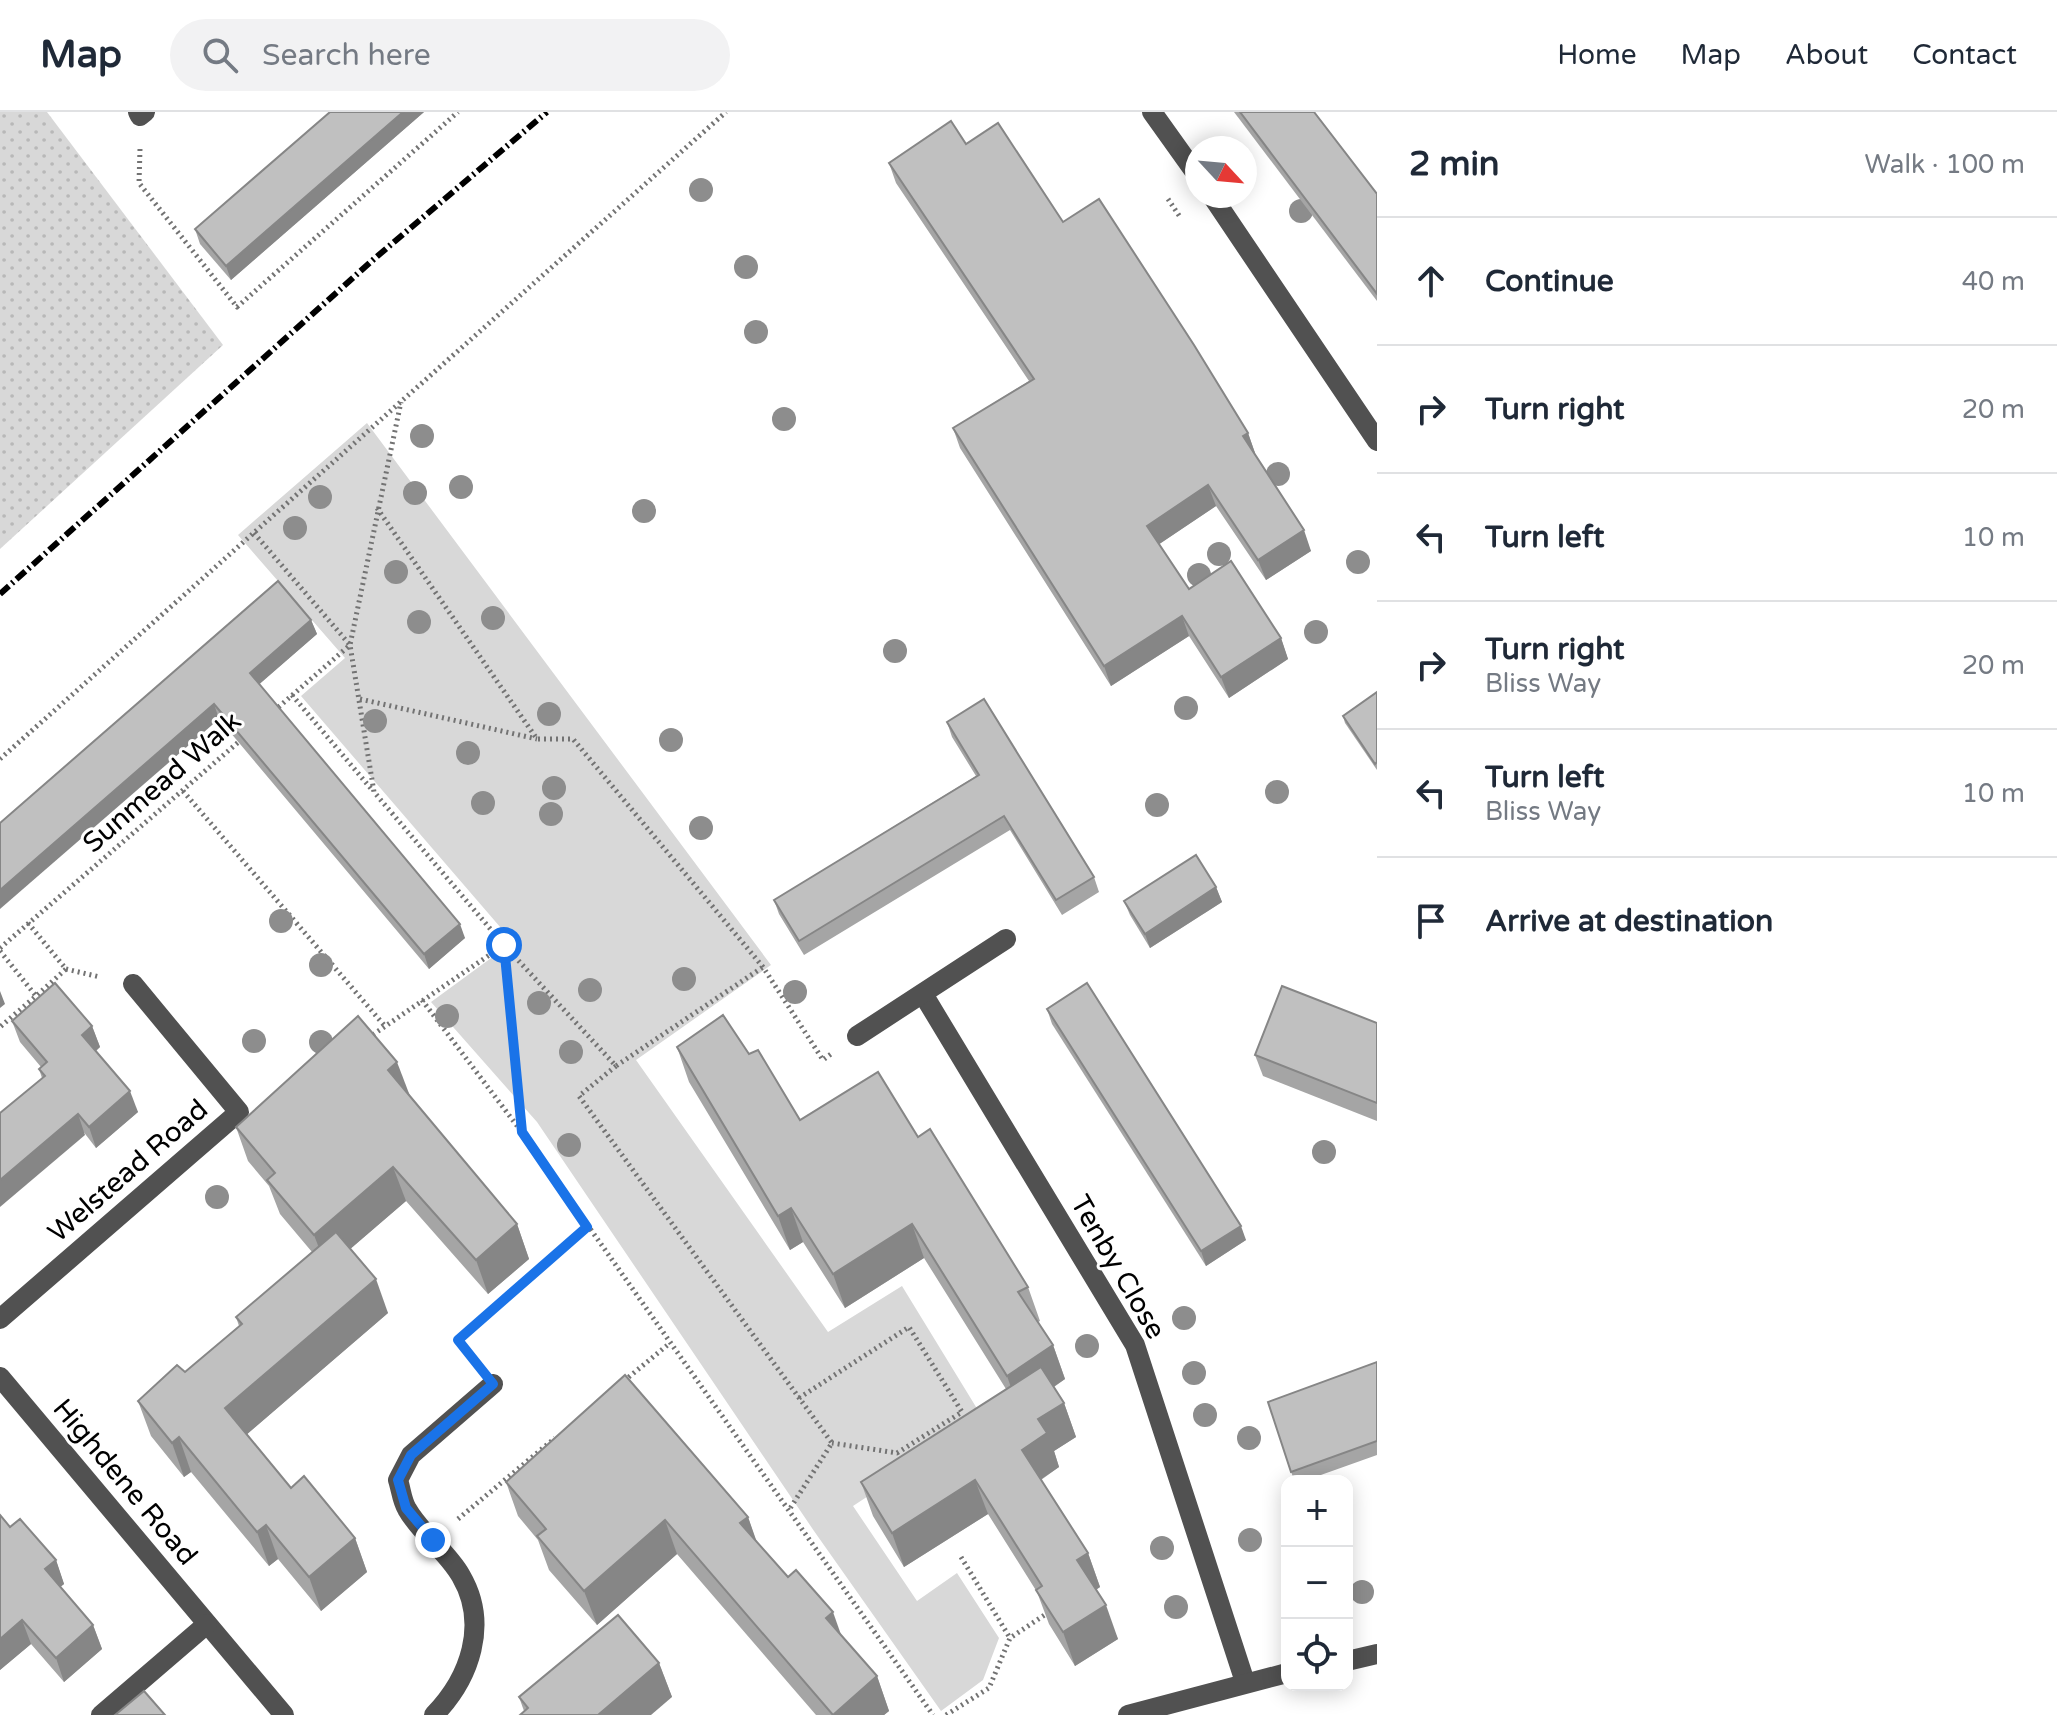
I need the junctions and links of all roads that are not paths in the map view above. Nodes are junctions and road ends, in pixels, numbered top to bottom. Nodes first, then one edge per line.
1 (1152, 112) edge
2 (1185, 158) edge
3 (1220, 208) edge
4 (1377, 441) edge
5 (1006, 939) dead end
6 (133, 984) dead end
7 (923, 994) junction
8 (857, 1036) road end
9 (0, 1319) edge
10 (0, 1377) edge
11 (493, 1384) road end
12 (207, 1624) junction
13 (1377, 1654) edge
14 (1353, 1660) edge
15 (1281, 1674) edge
16 (1245, 1682) junction
17 (101, 1715) edge
18 (284, 1715) edge
19 (434, 1715) edge
20 (1128, 1715) edge

1 - 2 street
3 - 4 street
5 - 7 street
6 - 9 street, Welstead Road
7 - 8 street
7 - 16 street, Tenby Close
10 - 12 street, Highdene Road
11 - 19 street
12 - 17 street
12 - 18 street, Highdene Road
13 - 14 street
15 - 16 street
16 - 20 street

